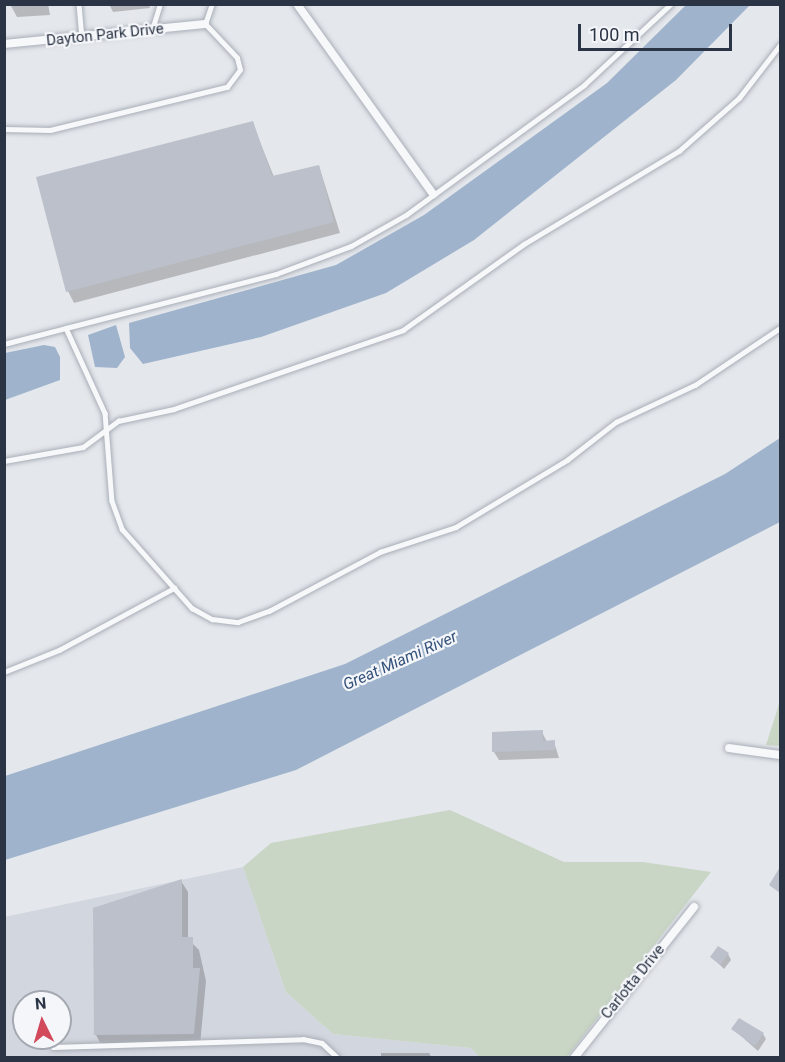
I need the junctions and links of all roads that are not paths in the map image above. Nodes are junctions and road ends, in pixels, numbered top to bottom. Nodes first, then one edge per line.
1 (79, 4) edge
2 (160, 4) edge
3 (212, 4) edge
4 (297, 4) edge
5 (671, 4) edge
6 (205, 24) junction
7 (152, 30) junction
8 (82, 37) junction
9 (4, 44) edge
10 (780, 45) edge
11 (4, 129) edge
12 (434, 194) junction
13 (66, 328) junction
14 (780, 328) edge
15 (4, 344) edge
16 (108, 428) junction
17 (4, 461) edge
18 (174, 588) junction
19 (4, 672) edge
20 (729, 748) dead end
21 (780, 755) edge
22 (694, 907) dead end
23 (72, 1046) edge
24 (338, 1058) edge
25 (574, 1058) edge

1 - 8 lane
2 - 7 lane
3 - 6 lane
4 - 12 street
5 - 12 lane
6 - 7 street, Dayton Park Drive
6 - 11 lane
7 - 8 street, Dayton Park Drive
8 - 9 street, Dayton Park Drive
10 - 16 lane
12 - 13 lane
13 - 15 lane
13 - 16 lane
14 - 18 lane
16 - 17 lane
16 - 18 lane
18 - 19 lane
20 - 21 street
22 - 25 street, Carlotta Drive
23 - 24 lane

